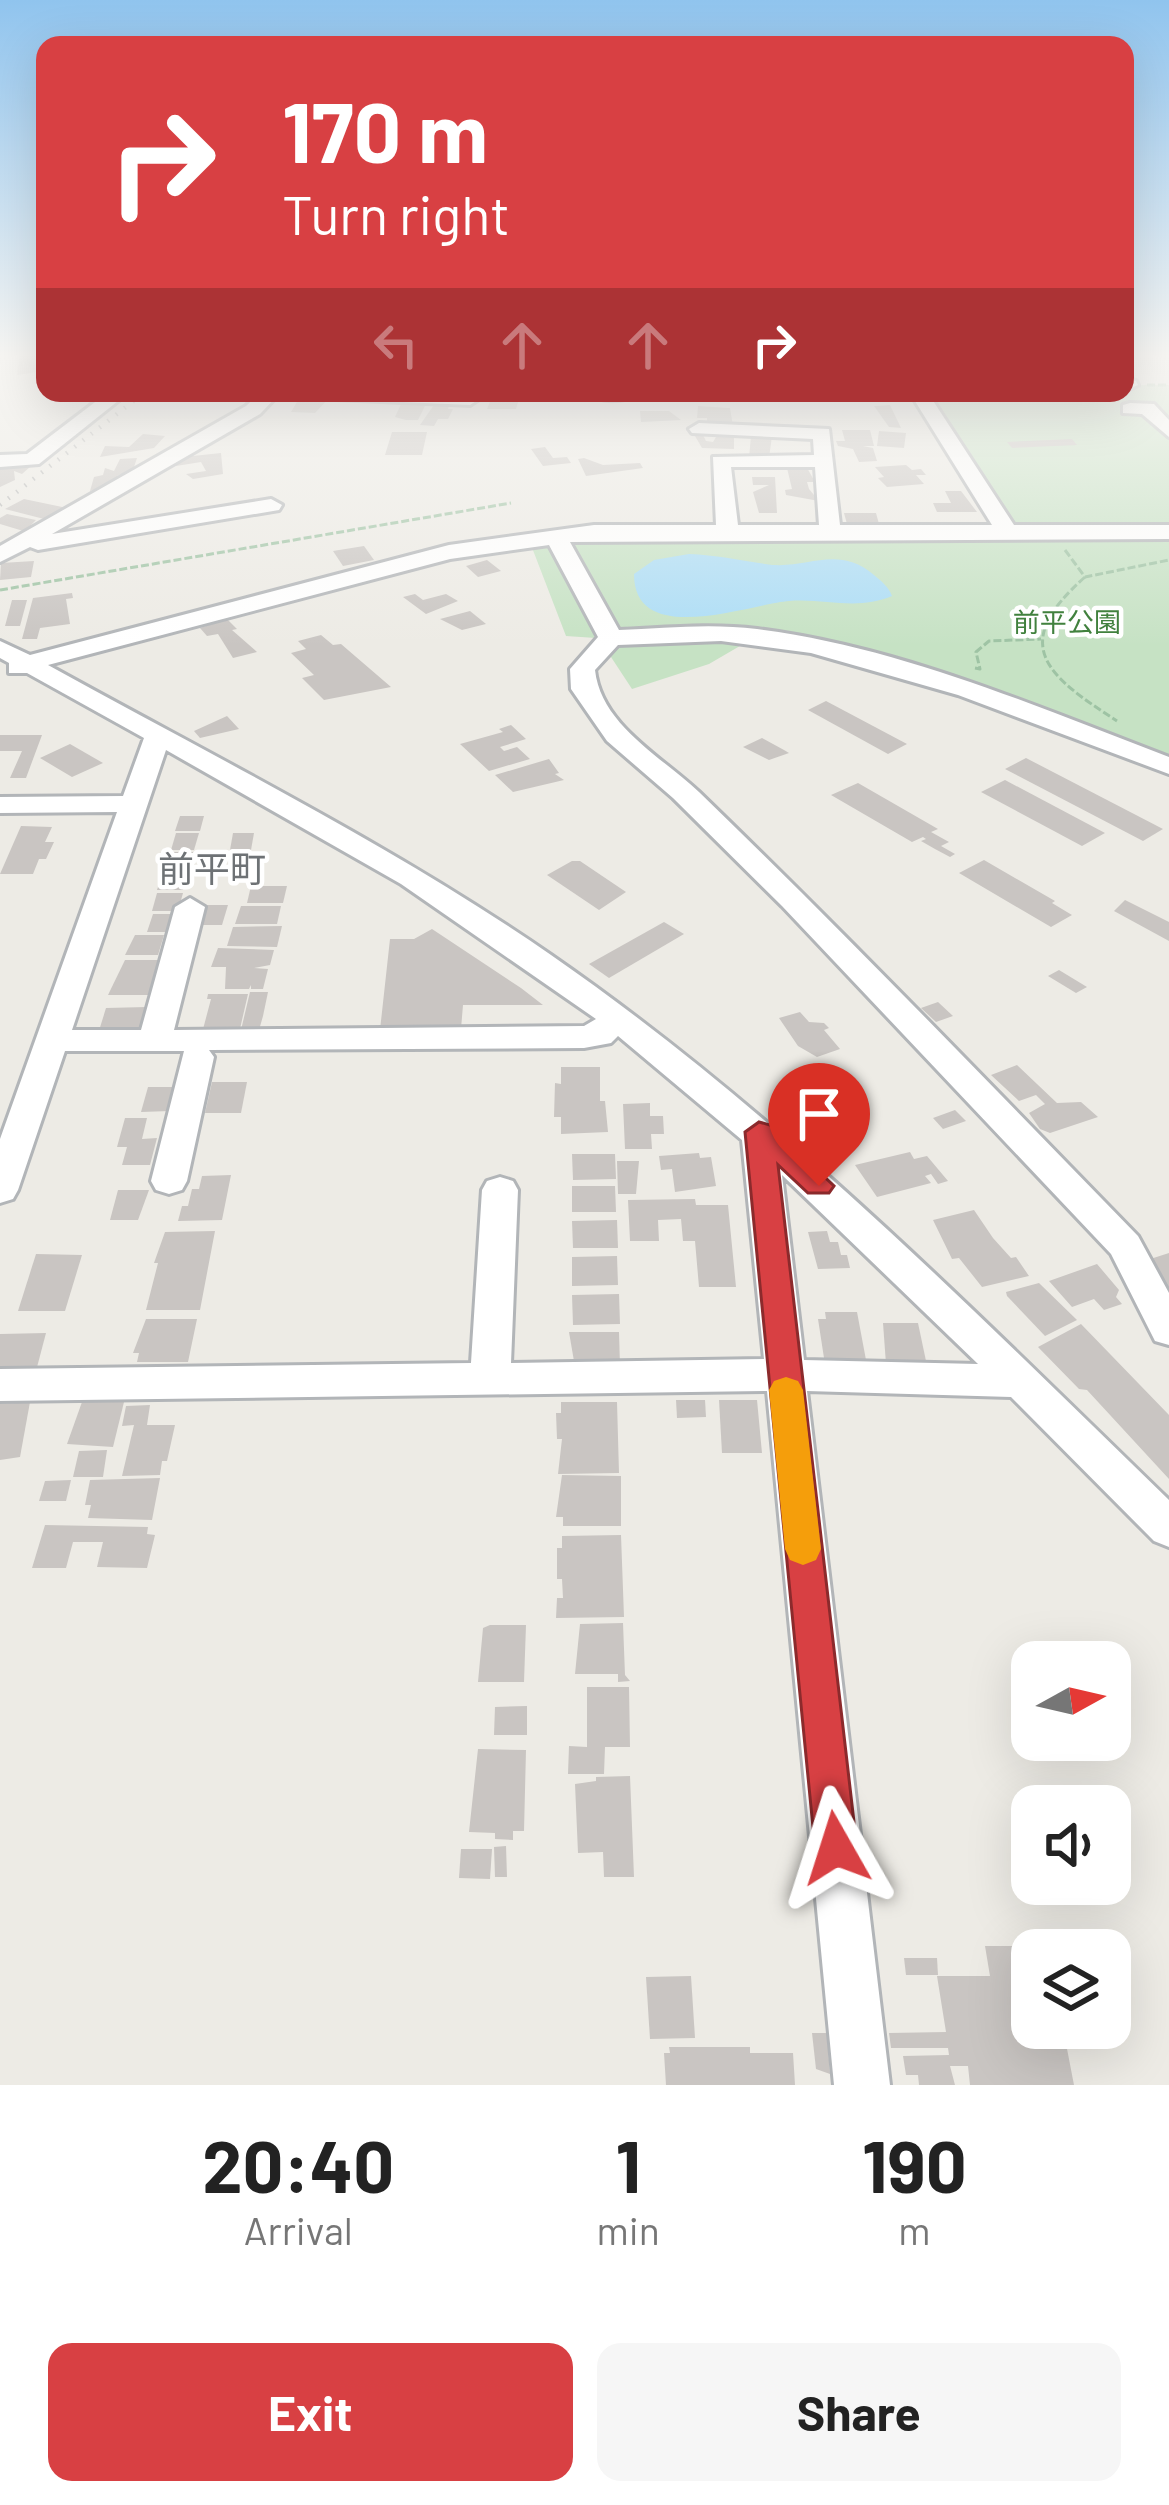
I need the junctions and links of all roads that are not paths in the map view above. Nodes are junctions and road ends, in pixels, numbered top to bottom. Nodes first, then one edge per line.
1 (43, 451) edge
2 (181, 451) edge
3 (824, 451) edge
4 (955, 451) edge
5 (0, 461) edge
6 (825, 461) junction
7 (271, 505) dead end
8 (728, 532) junction
9 (830, 532) junction
10 (1006, 532) junction
11 (1169, 532) edge
12 (555, 536) junction
13 (9, 550) edge
14 (611, 638) junction
15 (9, 661) edge
16 (158, 737) junction
17 (1169, 766) edge
18 (133, 804) junction
19 (0, 805) edge
20 (190, 907) dead end
21 (616, 1018) junction
22 (155, 1040) junction
23 (48, 1050) junction
24 (197, 1057) junction
25 (257, 1057) dead end
26 (759, 1132) junction
27 (170, 1181) dead end
28 (0, 1190) edge
29 (500, 1190) dead end
30 (1169, 1330) edge
31 (784, 1375) junction
32 (490, 1379) junction
33 (1020, 1382) junction
34 (0, 1385) edge
35 (1169, 1528) edge
36 (862, 2085) edge

1 - 5 street
2 - 13 street
3 - 6 street
4 - 10 street
6 - 8 street
6 - 9 street
7 - 13 street
8 - 9 street
8 - 12 street
9 - 10 street
10 - 11 street
12 - 14 street
12 - 15 street
14 - 17 street
14 - 30 street
15 - 16 street
16 - 18 street
16 - 21 street
18 - 19 street
18 - 23 street
20 - 22 street
21 - 22 street
21 - 26 street
22 - 23 street
23 - 24 street
23 - 28 street
24 - 25 street
24 - 27 street
26 - 31 street
26 - 33 street
29 - 32 street
31 - 32 street
31 - 33 street
31 - 36 street
32 - 34 street
33 - 35 street

